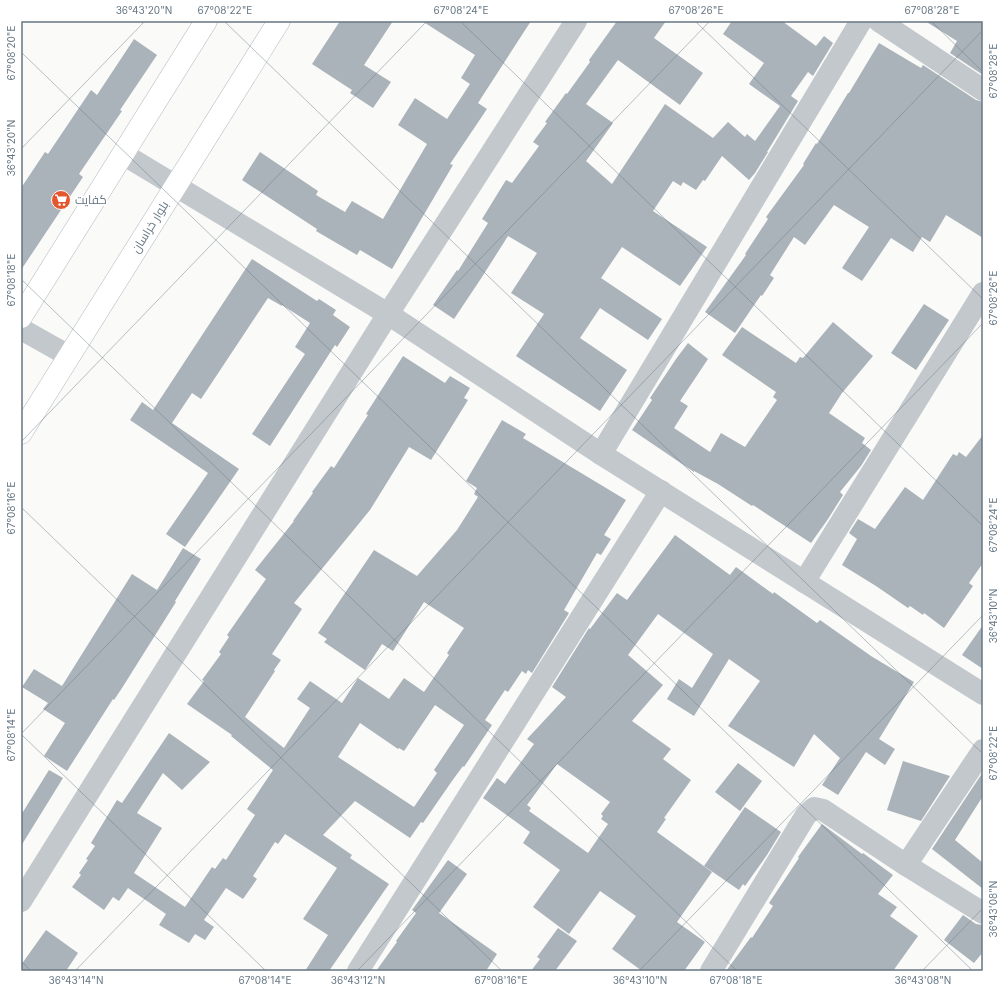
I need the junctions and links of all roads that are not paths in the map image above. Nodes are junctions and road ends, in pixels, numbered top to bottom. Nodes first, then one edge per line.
1 (206, 21) edge
2 (279, 21) edge
3 (576, 21) edge
4 (861, 21) edge
5 (879, 21) edge
6 (983, 90) edge
7 (123, 154) junction
8 (176, 186) junction
9 (983, 293) edge
10 (388, 314) junction
11 (21, 317) edge
12 (21, 330) edge
13 (69, 356) junction
14 (21, 433) edge
15 (600, 454) junction
16 (660, 492) junction
17 (804, 582) junction
18 (983, 694) edge
19 (983, 750) edge
20 (906, 865) junction
21 (21, 901) edge
22 (983, 913) edge
23 (358, 971) edge
24 (711, 971) edge

1 - 7 main road
2 - 8 main road, بلوار خراسان
3 - 10 street
4 - 15 street
5 - 6 street
7 - 8 street
7 - 11 main road
8 - 10 street
8 - 13 main road, بلوار خراسان
9 - 17 street
10 - 15 street
10 - 21 street
12 - 13 street
13 - 14 main road, بلوار خراسان
15 - 16 street
16 - 17 street
16 - 23 street
17 - 18 street
19 - 20 street
20 - 22 street
20 - 24 street

